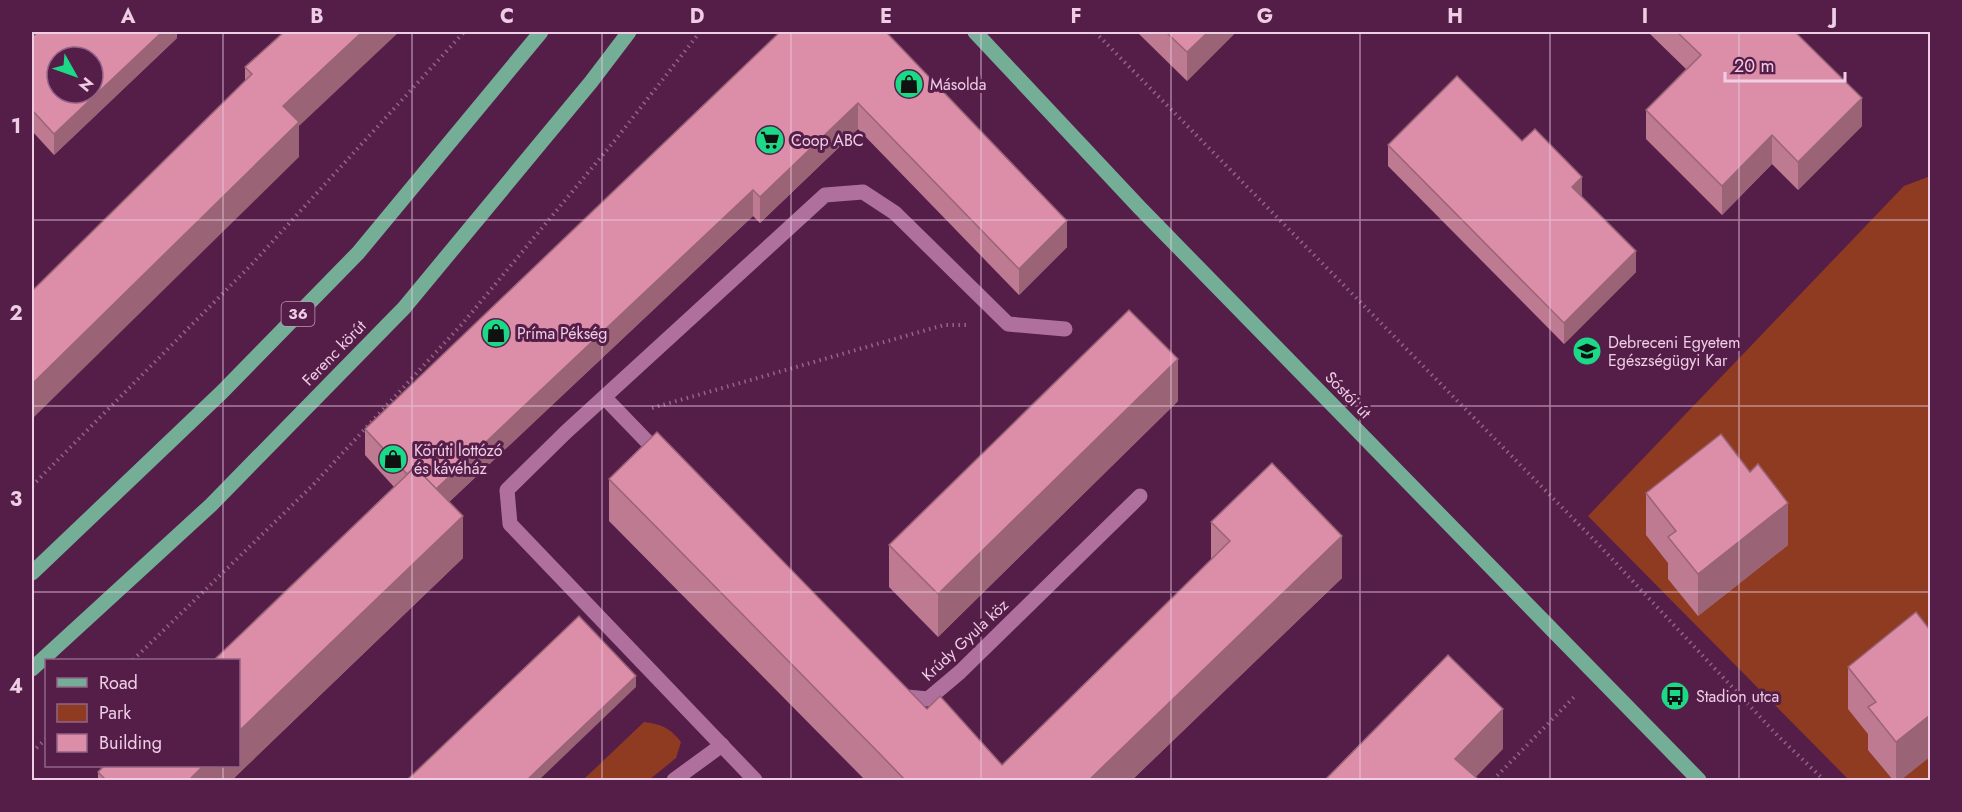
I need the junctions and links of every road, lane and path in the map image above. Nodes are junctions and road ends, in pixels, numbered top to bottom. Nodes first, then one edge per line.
1 (464, 32) edge
2 (541, 32) edge
3 (629, 32) edge
4 (700, 32) edge
5 (975, 32) edge
6 (1095, 32) edge
7 (1008, 324) junction
8 (1065, 329) dead end
9 (605, 398) junction
10 (623, 416) junction
11 (673, 468) edge
12 (32, 486) edge
13 (1140, 496) dead end
14 (32, 573) edge
15 (134, 659) edge
16 (32, 669) edge
17 (1597, 675) junction
18 (887, 686) edge
19 (45, 740) edge
20 (722, 745) junction
21 (32, 752) edge
22 (674, 780) edge
23 (755, 780) edge
24 (1493, 780) edge
25 (1699, 780) edge
26 (1824, 780) edge

1 - 12 path
2 - 14 main road, 36
3 - 16 main road, Ferenc körút
4 - 15 path
5 - 17 main road, Sóstói út
6 - 26 path
7 - 8 street
7 - 9 street
7 - 10 path
9 - 10 street
9 - 20 street
10 - 11 street
13 - 18 street, Krúdy Gyula köz
17 - 24 path
17 - 25 main road, Sóstói út
19 - 21 path
20 - 22 street
20 - 23 street

